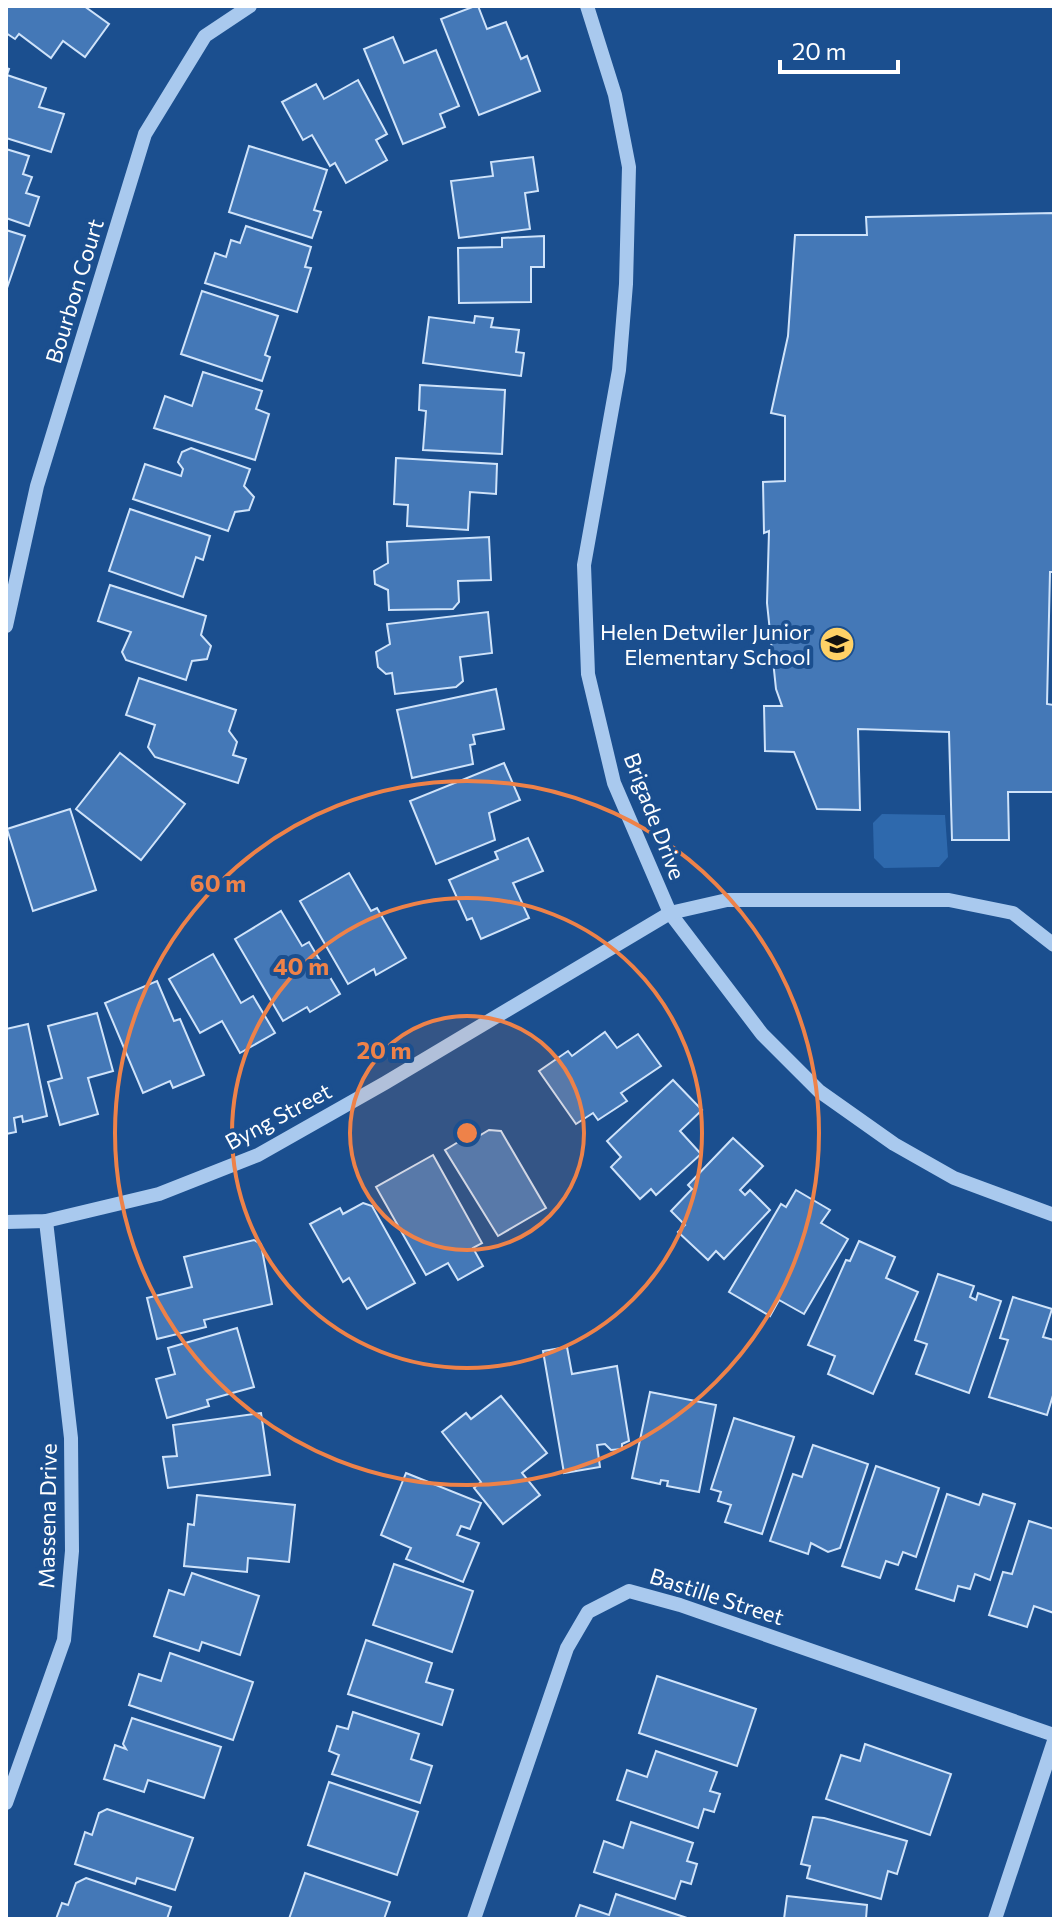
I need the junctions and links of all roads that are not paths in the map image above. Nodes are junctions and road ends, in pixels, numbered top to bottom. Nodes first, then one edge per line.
1 (250, 6) edge
2 (587, 6) edge
3 (6, 626) edge
4 (670, 913) junction
5 (1054, 945) edge
6 (1054, 1215) edge
7 (46, 1221) junction
8 (6, 1222) edge
9 (1054, 1735) edge
10 (1054, 1741) edge
11 (6, 1803) edge
12 (474, 1919) edge
13 (995, 1919) edge

1 - 3 street, Bourbon Court
2 - 4 street, Brigade Drive
4 - 5 street, Byng Street
4 - 6 street, Brigade Drive
4 - 7 street, Byng Street
7 - 8 street, Byng Street
7 - 11 street, Massena Drive
9 - 12 street, Bastille Street
10 - 13 street

